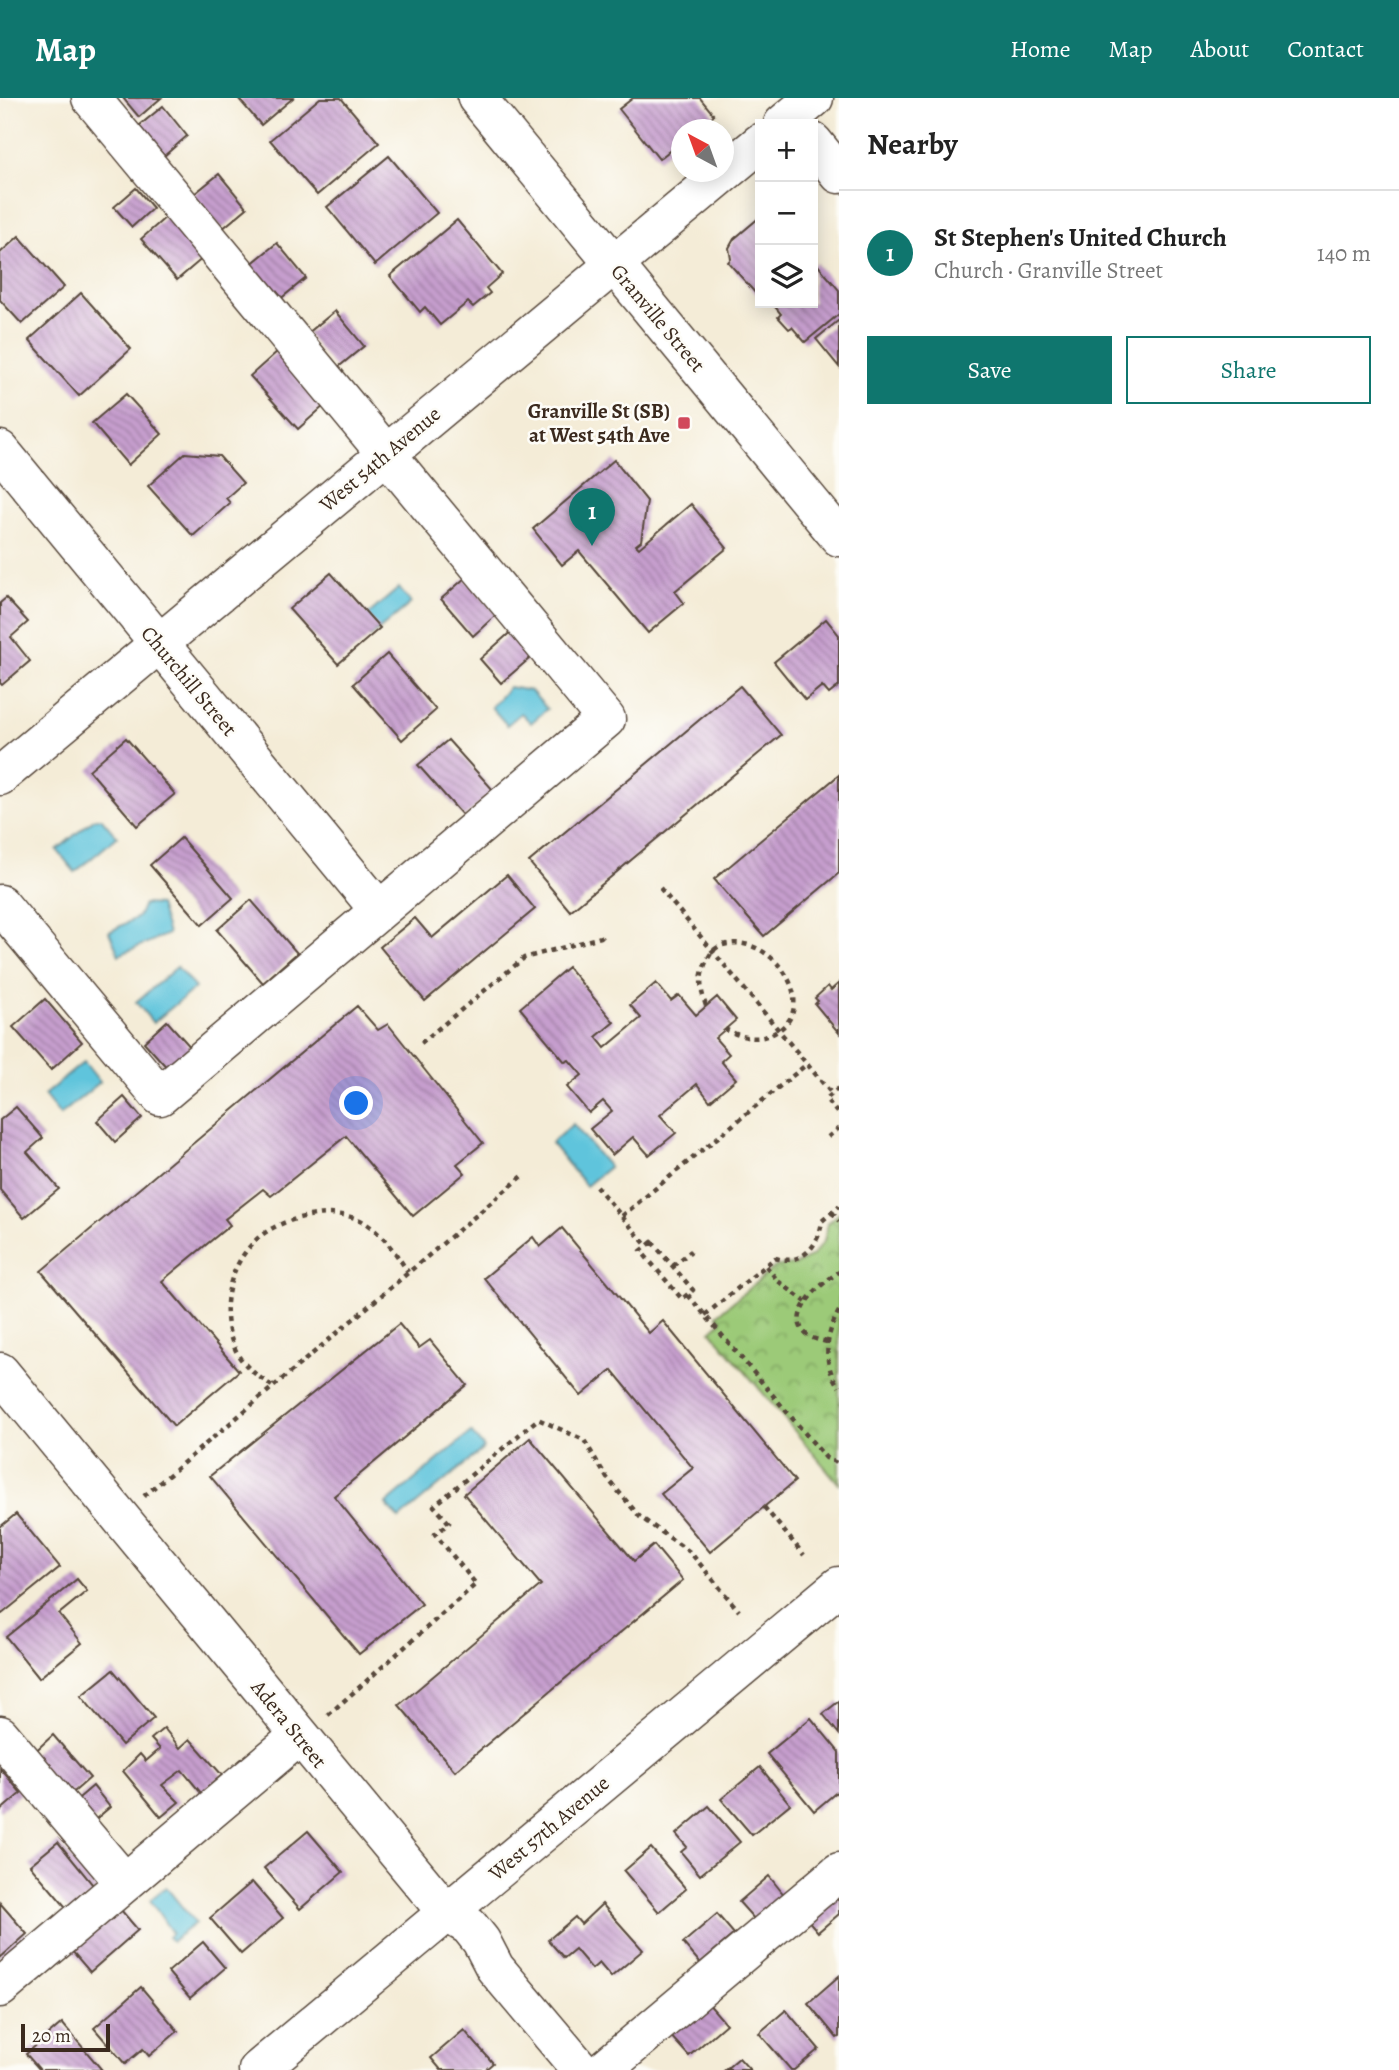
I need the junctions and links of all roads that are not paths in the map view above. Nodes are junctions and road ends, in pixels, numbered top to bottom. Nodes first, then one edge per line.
1 (92, 98) edge
2 (477, 98) edge
3 (796, 117) edge
4 (755, 147) edge
5 (839, 174) edge
6 (614, 265) junction
7 (0, 450) edge
8 (387, 453) junction
9 (839, 537) edge
10 (159, 644) junction
11 (0, 776) edge
12 (0, 904) edge
13 (379, 910) junction
14 (0, 1371) edge
15 (839, 1586) edge
16 (0, 1735) edge
17 (299, 1736) junction
18 (839, 1872) edge
19 (124, 1882) junction
20 (447, 1913) junction
21 (0, 1988) edge
22 (258, 2070) edge
23 (581, 2070) edge
24 (603, 2070) edge

1 - 8 main road
2 - 6 main road, Granville Street
3 - 5 main road
4 - 6 main road, West 54th Avenue
6 - 8 main road, West 54th Avenue
6 - 9 main road, Granville Street
7 - 10 main road, Churchill Street
8 - 10 main road, West 54th Avenue
8 - 13 main road
10 - 11 main road, West 54th Avenue
10 - 13 main road, Churchill Street
12 - 13 main road
14 - 17 main road, Adera Street
15 - 20 main road, West 57th Avenue
16 - 19 main road
17 - 19 main road
17 - 20 main road, Adera Street
18 - 24 main road
19 - 21 main road
20 - 22 main road, West 57th Avenue
20 - 23 main road, Adera Street

